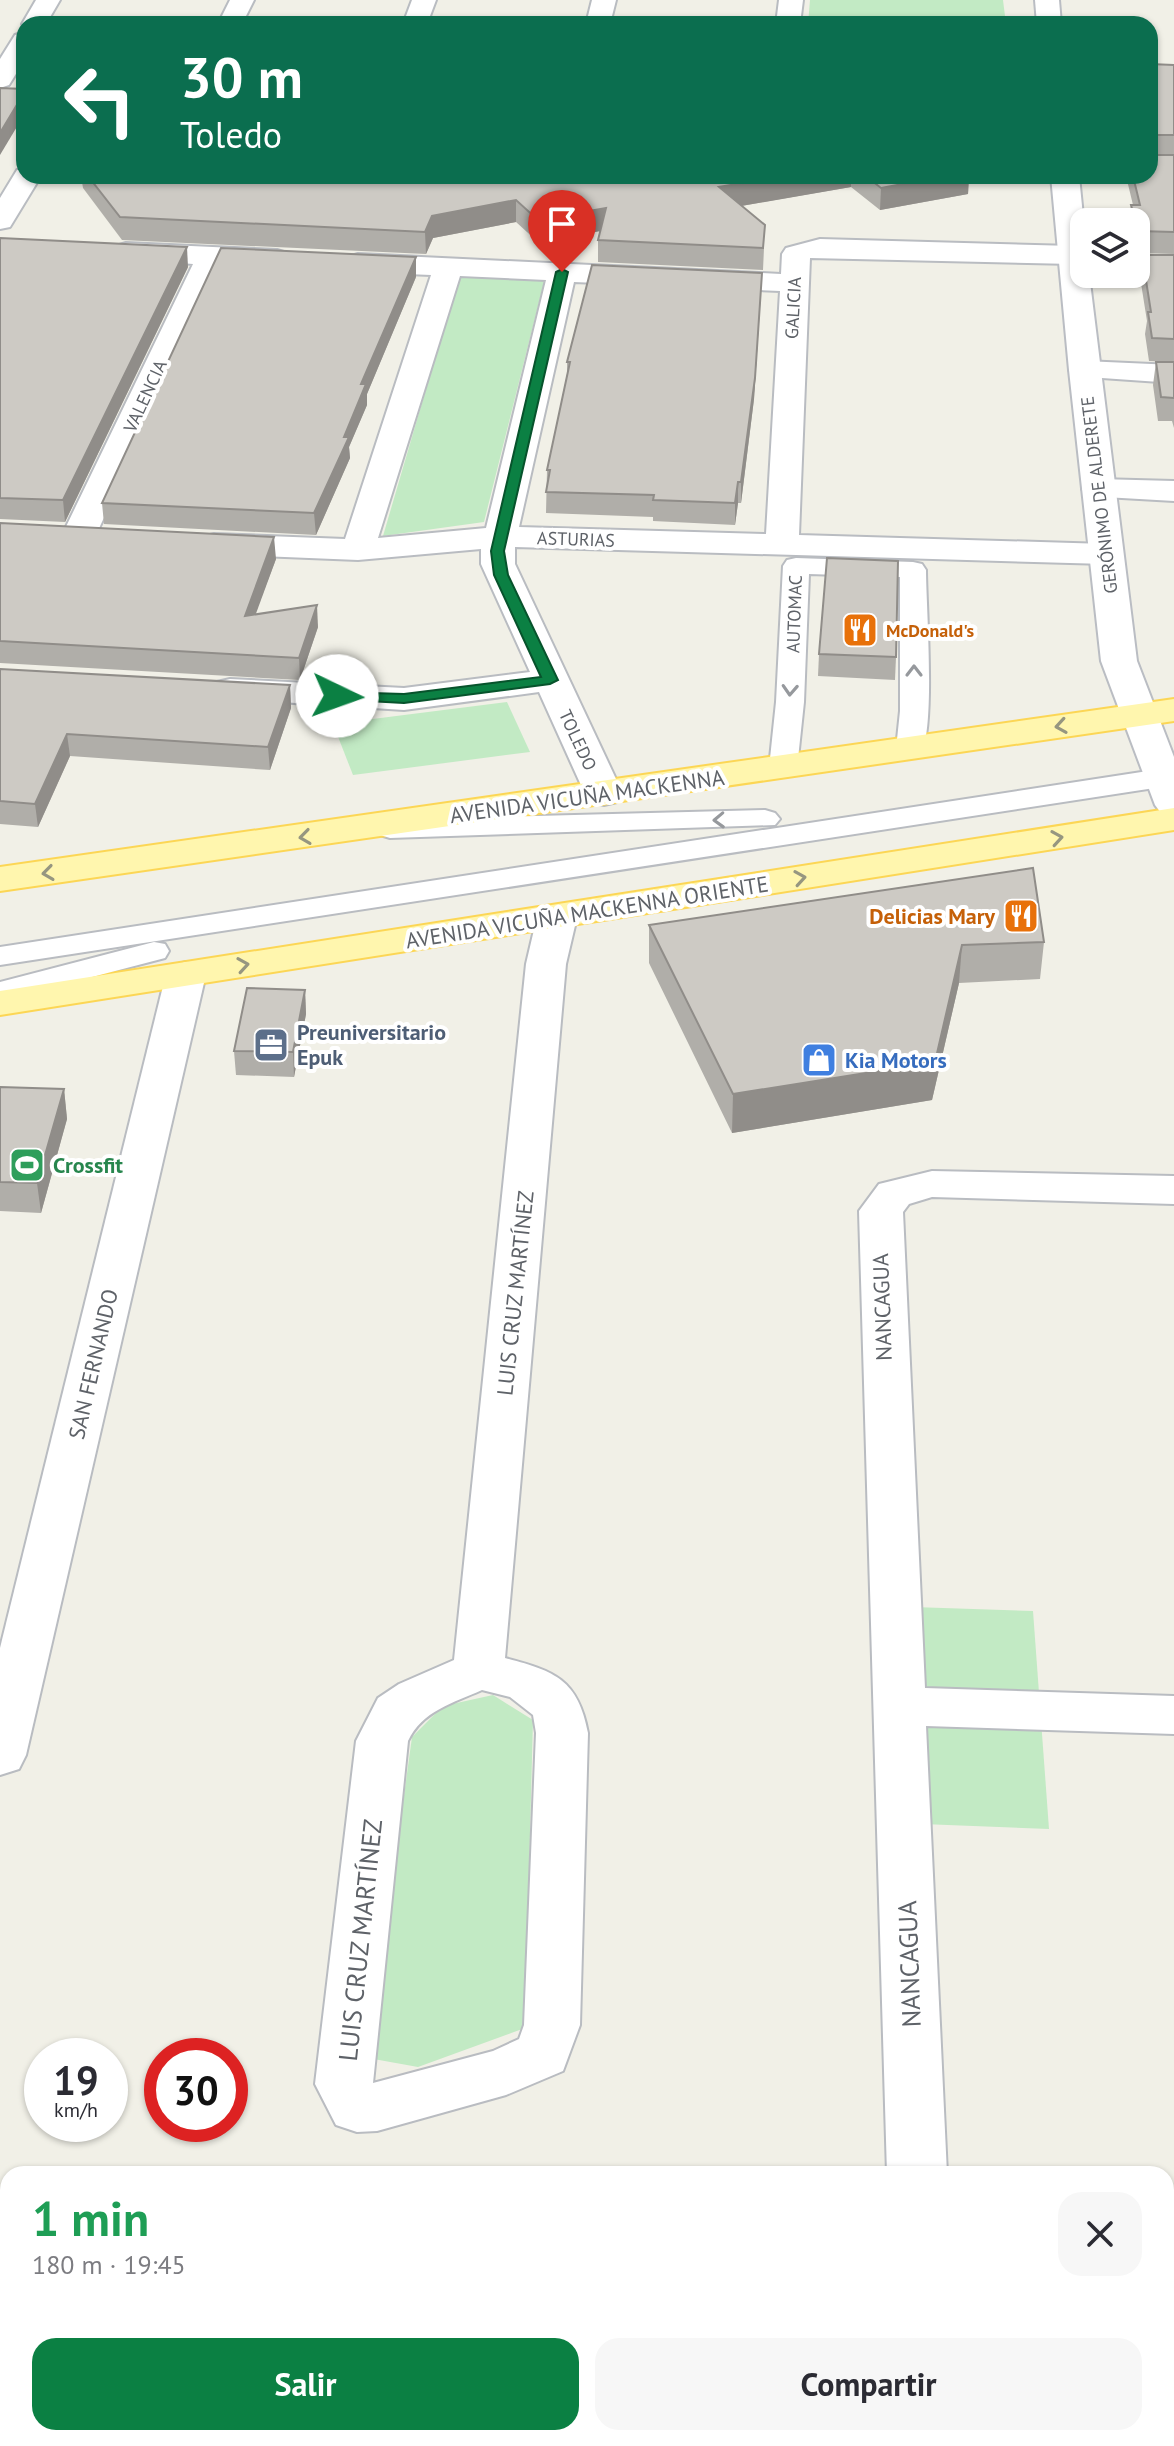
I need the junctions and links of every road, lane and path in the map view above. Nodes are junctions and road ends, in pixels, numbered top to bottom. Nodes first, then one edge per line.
1 (16, 53) edge
2 (0, 80) edge
3 (22, 184) edge
4 (1066, 184) edge
5 (1070, 211) edge
6 (0, 221) edge
7 (106, 251) edge
8 (211, 256) junction
9 (1070, 260) edge
10 (306, 261) edge
11 (338, 262) edge
12 (1150, 265) edge
13 (1174, 266) edge
14 (448, 267) junction
15 (562, 272) junction
16 (795, 283) junction
17 (1079, 288) edge
18 (1084, 370) junction
19 (1174, 374) edge
20 (1098, 489) junction
21 (1174, 491) edge
22 (78, 537) edge
23 (501, 537) junction
24 (187, 542) edge
25 (782, 544) junction
26 (358, 550) junction
27 (1106, 554) junction
28 (550, 680) junction
29 (199, 688) edge
30 (1156, 712) edge
31 (910, 749) junction
32 (783, 768) junction
33 (1171, 786) edge
34 (604, 794) junction
35 (909, 815) junction
36 (1174, 819) edge
37 (355, 830) junction
38 (0, 879) edge
39 (331, 905) junction
40 (557, 917) junction
41 (0, 956) edge
42 (186, 974) junction
43 (0, 992) edge
44 (0, 1003) edge
45 (1174, 1190) edge
46 (478, 1670) junction
47 (899, 1706) junction
48 (1174, 1715) edge
49 (0, 1755) edge
50 (917, 2166) edge

1 - 2 street
3 - 6 street
4 - 5 street, GERÓNIMO DE ALDERETE
7 - 8 street
8 - 10 street
8 - 22 street, VALENCIA
9 - 16 street, GALICIA
11 - 14 street
12 - 13 street
14 - 15 street
14 - 26 street
15 - 16 street
15 - 23 street, TOLEDO
16 - 25 street, GALICIA
17 - 18 street, GERÓNIMO DE ALDERETE
18 - 19 street
18 - 20 street, GERÓNIMO DE ALDERETE
20 - 21 street
20 - 27 street, GERÓNIMO DE ALDERETE
23 - 25 street, ASTURIAS
23 - 26 street, ASTURIAS
23 - 28 street, TOLEDO
24 - 26 street, ASTURIAS
25 - 27 street, ASTURIAS
27 - 30 street, GERÓNIMO DE ALDERETE
28 - 29 street
28 - 34 street, TOLEDO
30 -> 31 main road, AVENIDA VICUÑA MACKENNA
30 - 33 street, GERÓNIMO DE ALDERETE
31 - 32 main road, AVENIDA VICUÑA MACKENNA
31 -> 32 lane, AUTOMAC
32 - 34 main road, AVENIDA VICUÑA MACKENNA
33 - 35 lane
34 - 37 main road, AVENIDA VICUÑA MACKENNA
35 -> 37 lane
35 - 39 lane
40 -> 36 main road, AVENIDA VICUÑA MACKENNA ORIENTE
37 -> 38 main road, AVENIDA VICUÑA MACKENNA
39 - 41 lane
39 - 43 lane
42 -> 40 main road, AVENIDA VICUÑA MACKENNA ORIENTE
40 - 46 street, LUIS CRUZ MARTÍNEZ
42 - 44 main road, AVENIDA VICUÑA MACKENNA ORIENTE
42 - 49 street, SAN FERNANDO
45 - 47 street, NANCAGUA
46 - 46 street, LUIS CRUZ MARTÍNEZ
47 - 48 street
47 - 50 street, NANCAGUA

